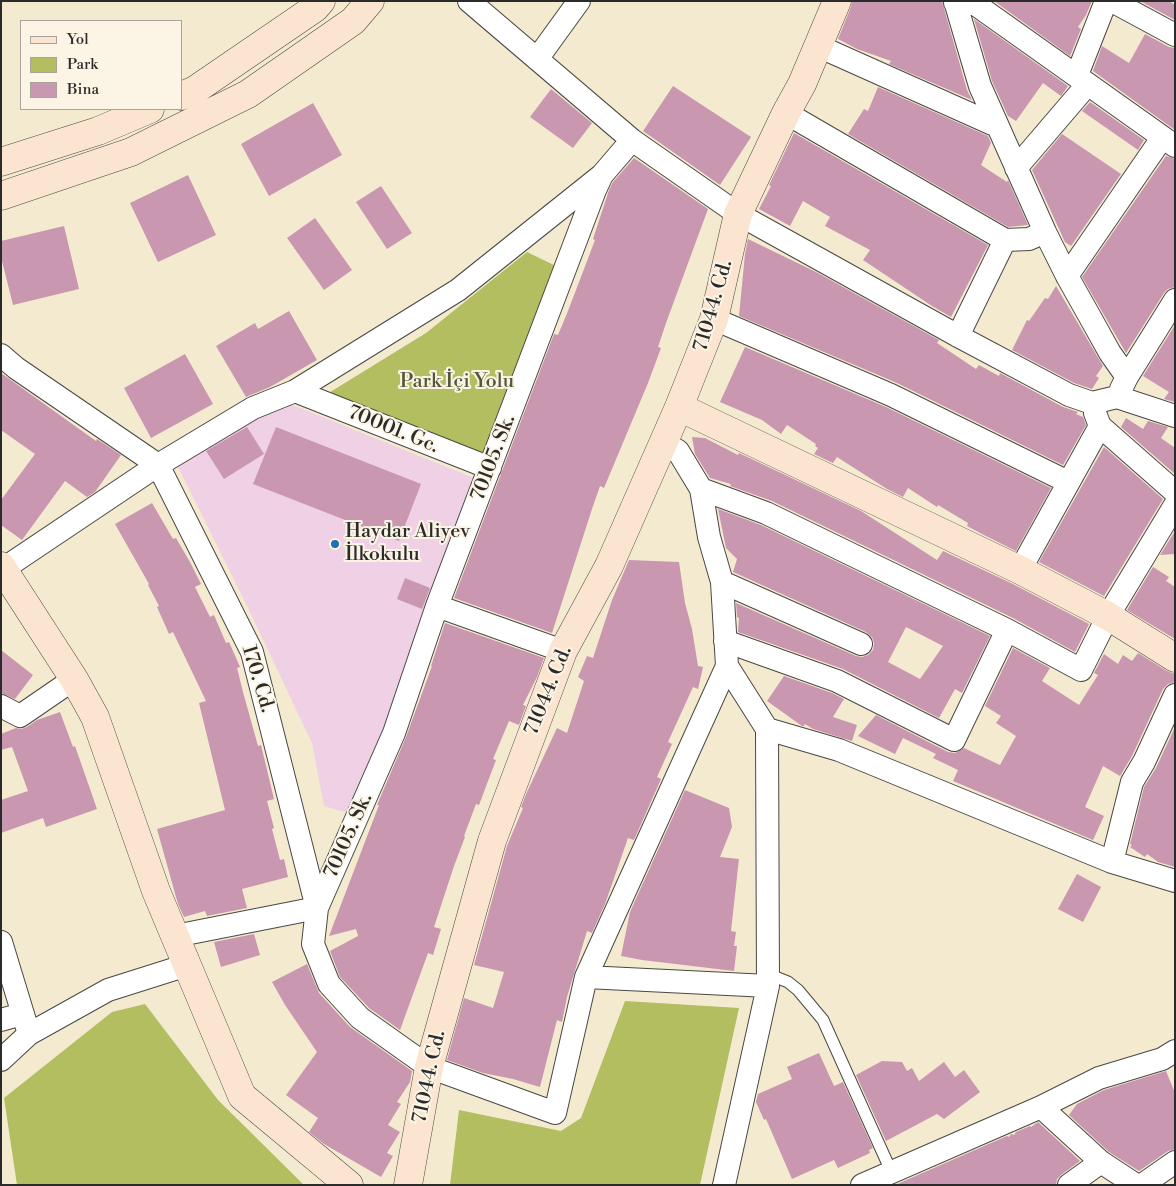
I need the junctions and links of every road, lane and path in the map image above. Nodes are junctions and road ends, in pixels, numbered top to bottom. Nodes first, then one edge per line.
1 (370, 1) edge
2 (469, 1) edge
3 (579, 1) edge
4 (837, 1) edge
5 (1106, 1) edge
6 (1112, 1) edge
7 (955, 2) edge
8 (316, 3) edge
9 (1175, 35) edge
10 (818, 46) junction
11 (537, 59) junction
12 (1082, 80) junction
13 (182, 96) edge
14 (148, 110) edge
15 (786, 112) junction
16 (997, 126) junction
17 (632, 140) junction
18 (1168, 142) edge
19 (1, 162) edge
20 (1016, 168) junction
21 (602, 175) junction
22 (1, 196) edge
23 (738, 214) junction
24 (1045, 232) junction
25 (1005, 240) junction
26 (1066, 276) junction
27 (1175, 300) edge
28 (714, 319) junction
29 (958, 336) junction
30 (1, 355) edge
31 (1127, 377) junction
32 (295, 391) junction
33 (1117, 397) junction
34 (1092, 403) junction
35 (679, 407) junction
36 (1175, 416) edge
37 (1100, 426) junction
38 (663, 442) junction
39 (158, 465) junction
40 (490, 468) junction
41 (1068, 482) junction
42 (701, 489) junction
43 (1175, 492) edge
44 (1175, 505) edge
45 (2, 567) edge
46 (1020, 570) junction
47 (722, 582) junction
48 (437, 606) junction
49 (1108, 616) junction
50 (1007, 630) junction
51 (725, 641) junction
52 (861, 644) dead end
53 (563, 651) junction
54 (1175, 658) edge
55 (727, 666) junction
56 (74, 679) junction
57 (1175, 695) edge
58 (1, 706) edge
59 (767, 729) junction
60 (1112, 862) junction
61 (1175, 881) edge
62 (317, 908) junction
63 (175, 936) junction
64 (1, 942) edge
65 (187, 965) junction
66 (586, 977) junction
67 (768, 980) junction
68 (17, 1023) edge
69 (1175, 1052) edge
70 (1, 1060) edge
71 (429, 1067) junction
72 (1041, 1107) junction
73 (1101, 1162) junction
74 (1175, 1162) edge
75 (888, 1177) edge
76 (349, 1185) edge
77 (408, 1185) edge
78 (724, 1185) edge
79 (862, 1185) edge
80 (1069, 1185) edge
81 (1136, 1185) edge
82 (1142, 1185) edge

1 - 22 street
2 - 11 street
3 - 11 street
4 - 10 street, 71044. Cd.
5 - 12 street
6 - 9 street
7 - 12 street
7 - 16 street
8 - 13 street
10 - 15 street, 71044. Cd.
10 - 16 street
11 - 17 street
12 - 18 street
12 - 20 street
14 - 19 street
15 - 23 street, 71044. Cd.
15 - 25 street
16 - 20 street
17 - 21 street
17 - 23 street
18 - 26 street
20 - 24 street
21 - 32 street
21 - 40 street, 70105. Sk.
23 - 28 street, 71044. Cd.
23 - 29 street
24 - 25 street
24 - 26 street
25 - 29 street
26 - 31 street
27 - 31 street
28 - 35 street, 71044. Cd.
28 - 41 street
29 - 34 street
30 - 39 street
31 - 33 street
32 - 39 street
32 - 40 street, 70001. Gc.
33 - 34 street
33 - 36 street
34 - 37 street
35 - 38 street, 71044. Cd.
35 - 46 street
37 - 41 street
37 - 43 street
38 - 42 street
38 - 53 street, 71044. Cd.
39 - 45 street
39 - 62 street, 170. Cd.
40 - 48 street, 70105. Sk.
41 - 46 street
42 - 47 street
42 - 50 street
44 - 49 street
45 - 56 street
46 - 49 street
47 - 51 street
47 - 52 street
48 - 53 street
48 - 62 street, 70105. Sk.
49 - 50 street
49 - 54 street
50 - 51 street
51 - 55 street
53 - 71 street, 71044. Cd.
55 - 59 street
55 - 66 street
56 - 58 street
56 - 63 street
57 - 60 street
59 - 60 street
59 - 67 street
60 - 61 street
62 - 63 street
62 - 71 street
63 - 65 street
64 - 68 street
65 - 68 street
65 - 76 street
66 - 67 street
66 - 71 street
67 - 75 lane
67 - 78 street
68 - 70 street
69 - 72 street
71 - 77 street, 71044. Cd.
72 - 73 street
72 - 75 street
73 - 80 street
73 - 81 street
74 - 82 street
75 - 79 street

